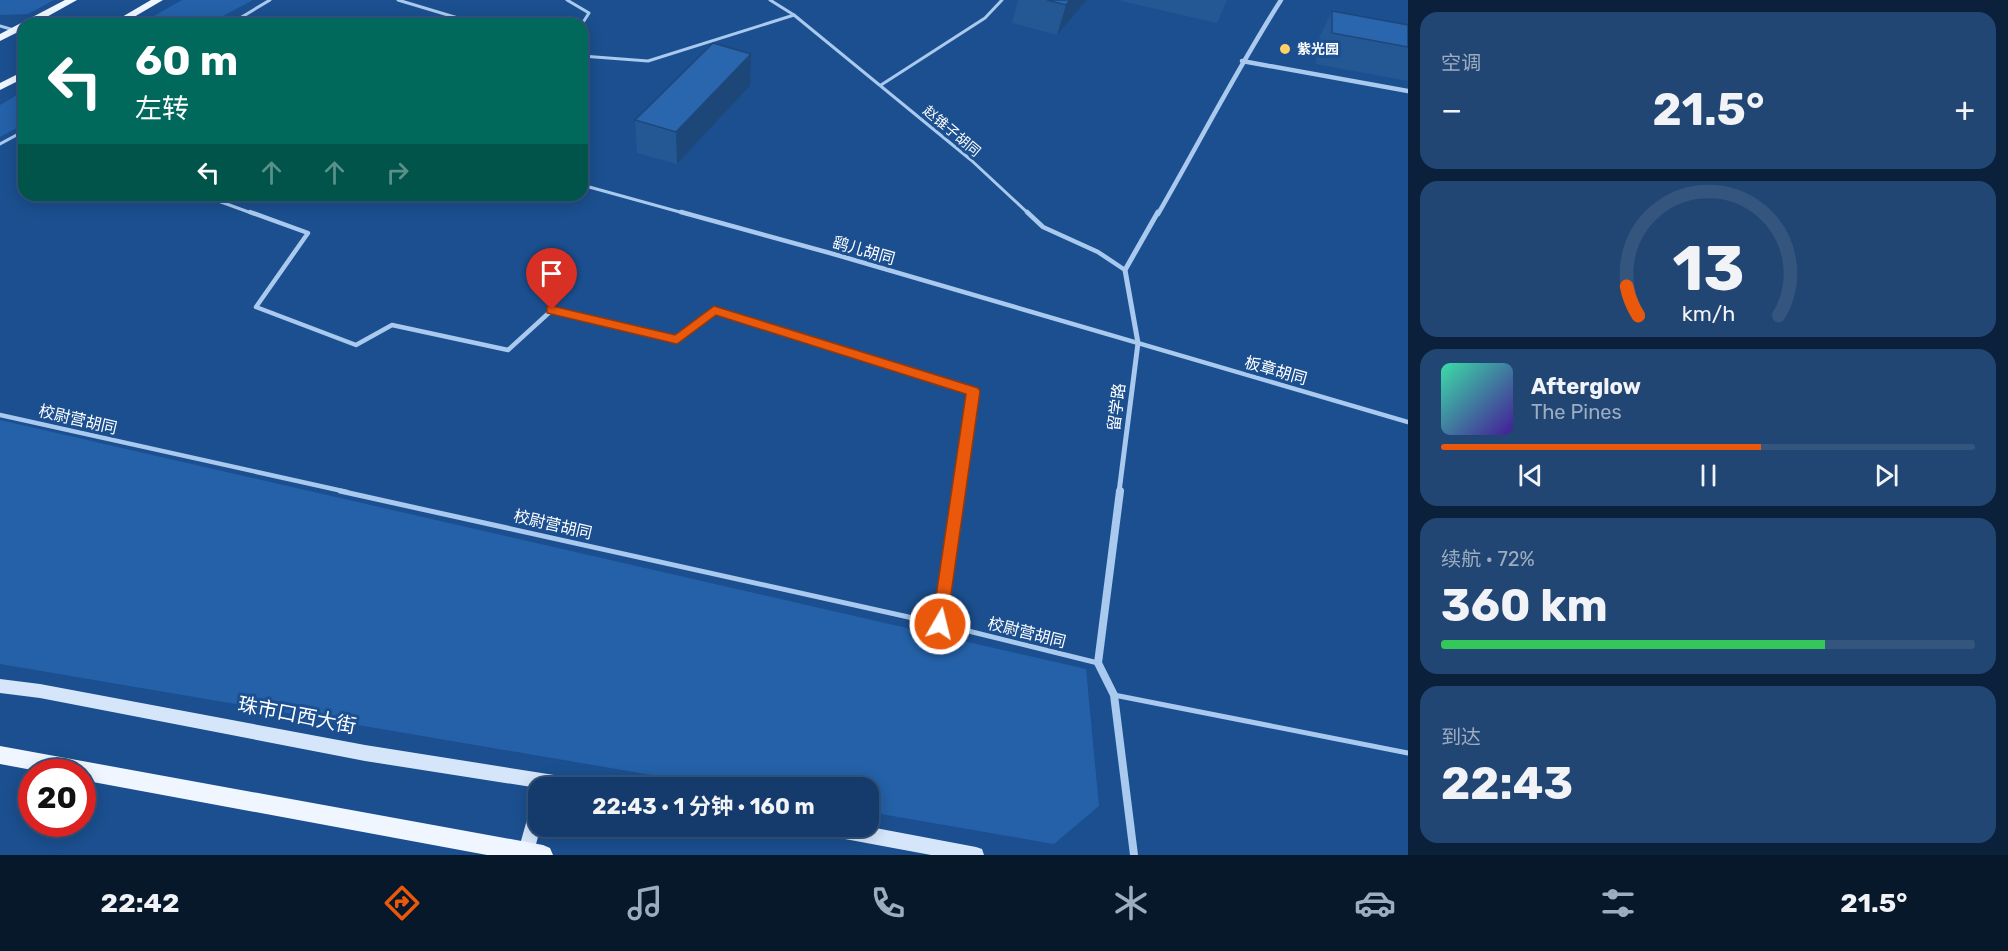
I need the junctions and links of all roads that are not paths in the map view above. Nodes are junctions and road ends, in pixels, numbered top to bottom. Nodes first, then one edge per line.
1 (72, 0) edge
2 (158, 0) edge
3 (270, 0) edge
4 (398, 0) edge
5 (567, 0) edge
6 (770, 0) edge
7 (1002, 0) edge
8 (1281, 0) edge
9 (794, 15) junction
10 (245, 17) joint
11 (38, 18) edge
12 (125, 18) edge
13 (250, 18) edge
14 (458, 18) edge
15 (586, 18) edge
16 (0, 26) edge
17 (14, 31) edge
18 (0, 38) edge
19 (588, 56) edge
20 (1242, 61) junction
21 (18, 77) edge
22 (881, 85) junction
23 (0, 87) edge
24 (1408, 91) edge
25 (18, 134) edge
26 (0, 144) edge
27 (588, 187) edge
28 (219, 201) edge
29 (1125, 270) junction
30 (1138, 343) junction
31 (0, 415) edge
32 (1408, 422) edge
33 (940, 624) junction
34 (1098, 663) junction
35 (0, 686) edge
36 (1114, 695) junction
37 (1408, 753) edge
38 (2, 755) edge
39 (528, 782) edge
40 (534, 837) edge
41 (878, 837) edge
42 (531, 854) edge
43 (976, 855) edge
44 (1134, 855) edge

1 - 11 main road
2 - 12 main road
3 - 10 lane
4 - 14 lane
5 - 15 lane
6 - 9 lane, 赵锥子胡同
7 - 22 lane
8 - 20 street
9 - 19 lane
9 - 22 lane, 赵锥子胡同
10 - 13 lane
16 - 17 lane
17 - 18 main road
20 - 24 street
20 - 29 street
21 - 23 main road
22 - 29 lane, 赵锥子胡同
25 - 26 lane
27 - 30 lane, 鹞儿胡同
28 - 33 lane
29 - 30 street, 留学路
30 - 32 lane, 板章胡同
30 - 34 street, 留学路
31 - 33 lane, 校尉营胡同
33 - 34 lane, 校尉营胡同
34 - 36 street
35 - 39 street, 珠市口西大街
36 - 37 lane
36 - 44 street
38 - 42 main road
40 - 42 street
41 - 43 street

